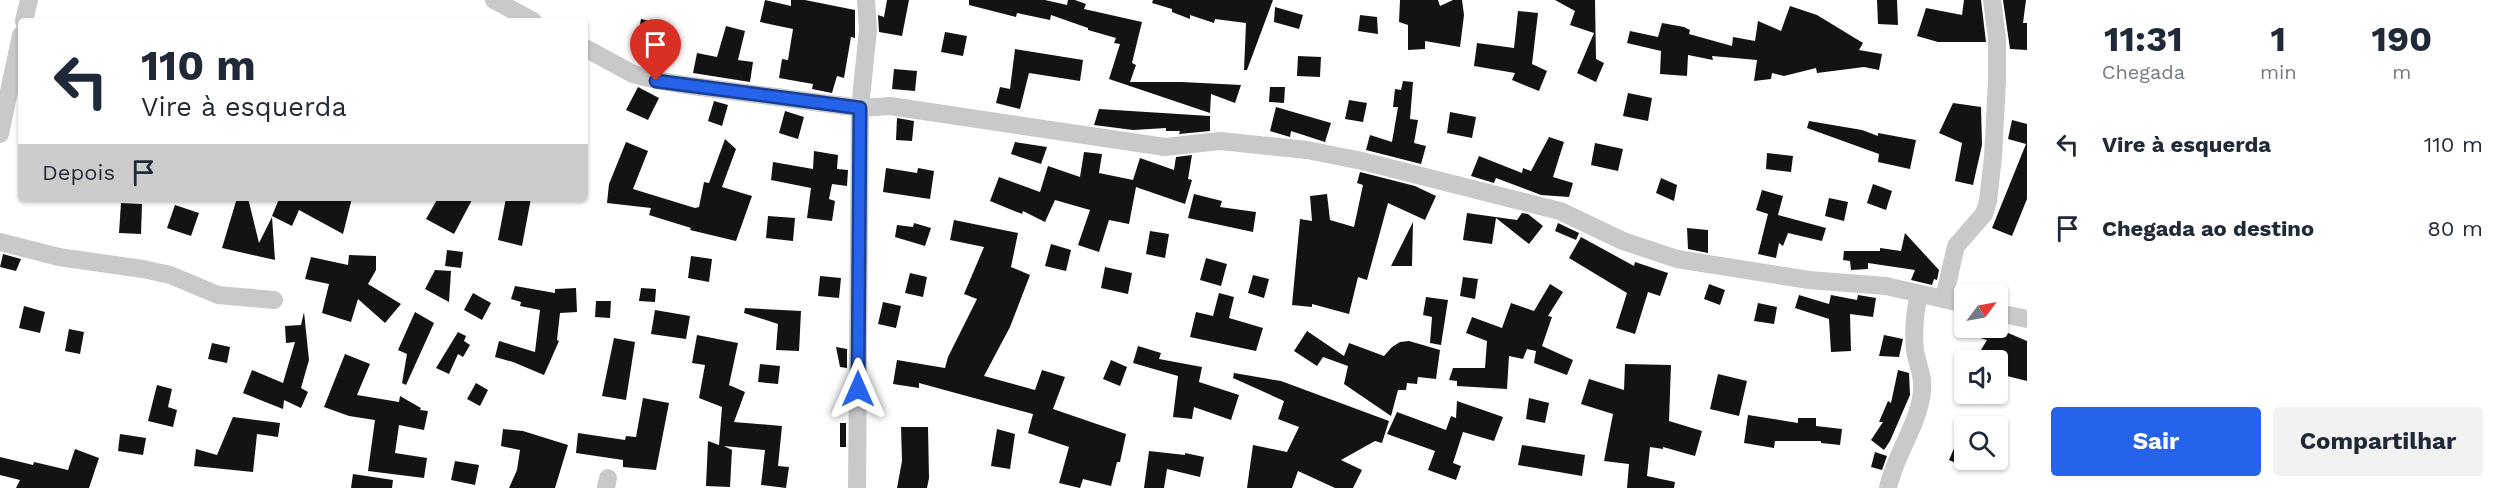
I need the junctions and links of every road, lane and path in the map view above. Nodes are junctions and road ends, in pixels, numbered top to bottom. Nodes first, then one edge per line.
1 (29, 0) edge
2 (494, 0) edge
3 (866, 0) edge
4 (1992, 0) edge
5 (25, 18) edge
6 (527, 18) edge
7 (18, 49) edge
8 (588, 50) edge
9 (860, 108) junction
10 (0, 134) edge
11 (0, 242) edge
12 (1919, 294) junction
13 (1944, 298) junction
14 (274, 300) dead end
15 (1954, 301) edge
16 (2008, 315) edge
17 (2027, 319) edge
18 (857, 488) edge
19 (1888, 488) edge

1 - 5 street
2 - 6 street
3 - 9 street
4 - 13 street
7 - 10 street
8 - 9 street
9 - 12 street
9 - 18 street
11 - 14 street
12 - 13 street
12 - 19 street
13 - 15 street
16 - 17 street

